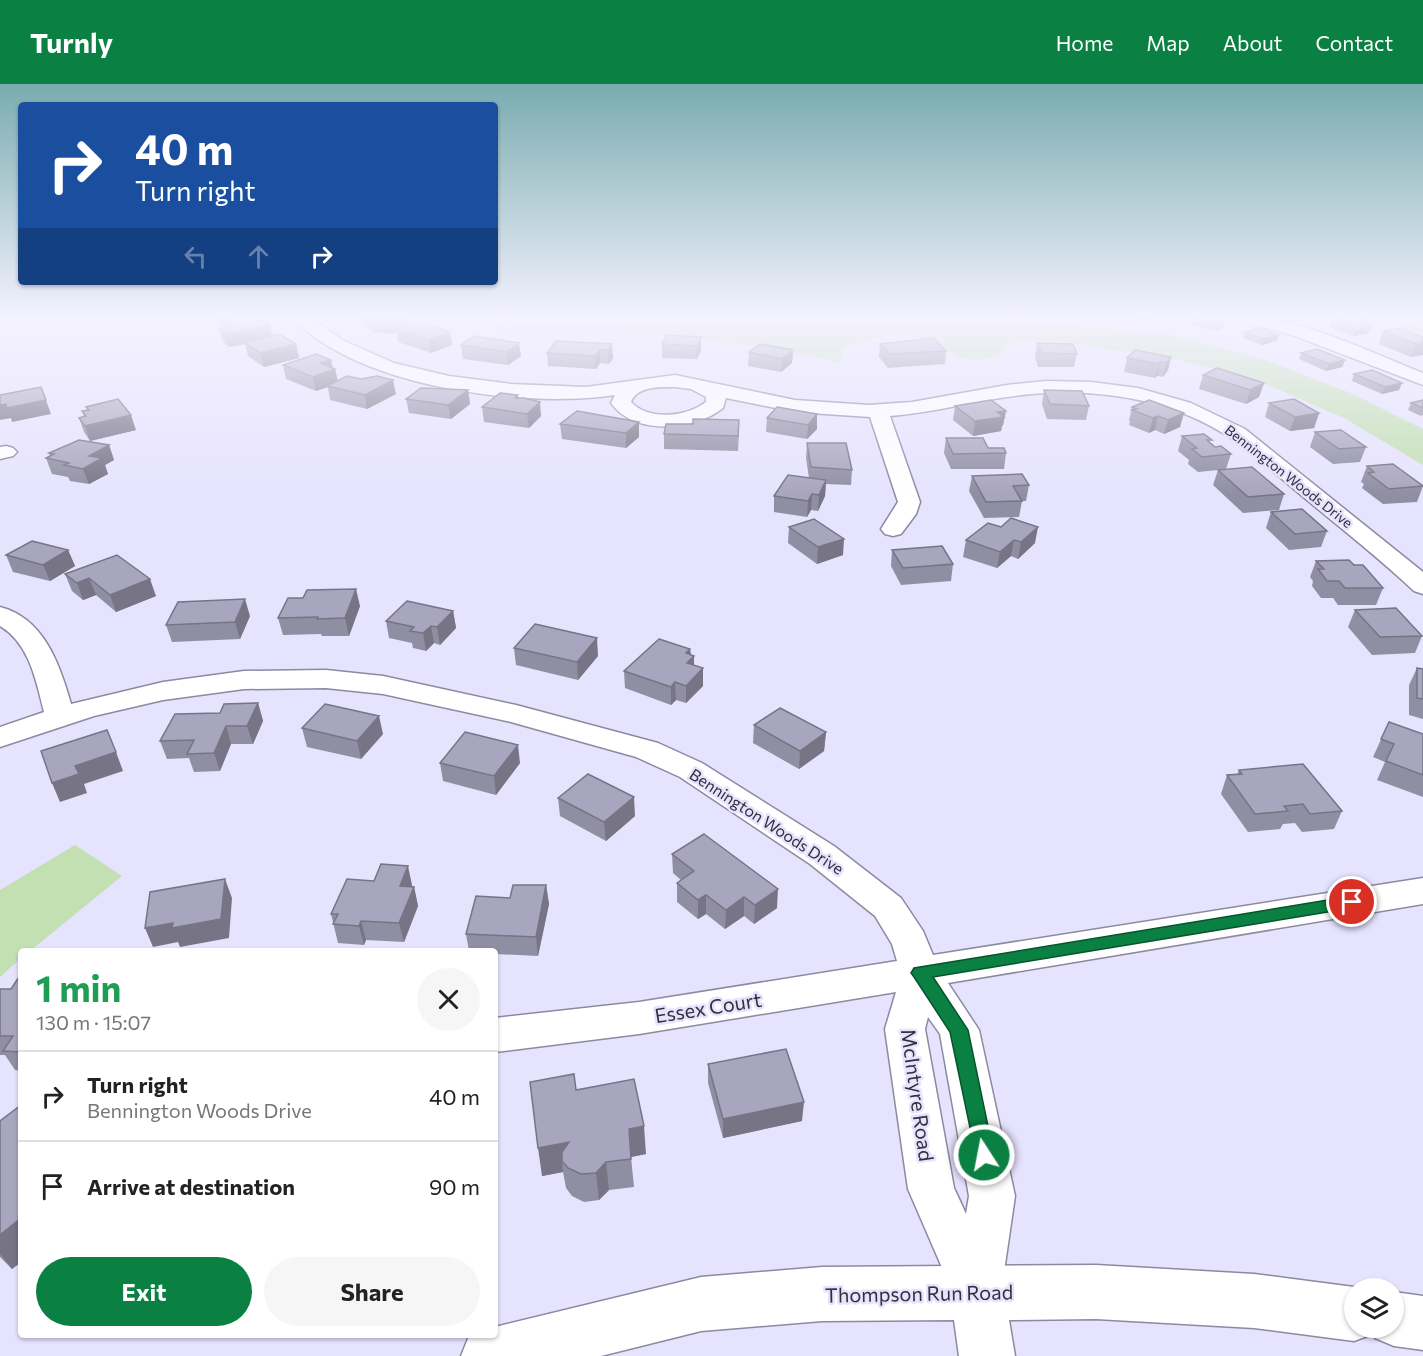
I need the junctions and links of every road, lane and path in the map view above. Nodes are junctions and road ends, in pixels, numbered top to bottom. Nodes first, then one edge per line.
1 (430, 376) edge
2 (641, 385) junction
3 (700, 385) junction
4 (568, 393) junction
5 (780, 405) junction
6 (625, 408) junction
7 (878, 410) junction
8 (695, 416) junction
9 (893, 529) dead end
10 (1423, 586) edge
11 (0, 615) edge
12 (60, 716) junction
13 (0, 737) edge
14 (1423, 891) edge
15 (920, 973) junction
16 (498, 1035) edge
17 (977, 1292) junction
18 (1344, 1313) edge
19 (1404, 1320) edge
20 (1423, 1323) edge
21 (489, 1356) edge
22 (987, 1356) edge

1 - 4 street, Bennington Woods Drive
2 - 3 street, Bennington Woods Drive
2 - 4 street, Bennington Woods Drive
2 - 6 street
3 - 5 street, Bennington Woods Drive
3 - 8 street
4 - 6 street, Bennington Woods Drive
5 - 7 street, Bennington Woods Drive
5 - 8 street, Bennington Woods Drive
6 - 8 street, Bennington Woods Drive
7 - 9 street
7 - 10 street, Bennington Woods Drive
11 - 12 street
12 - 13 street, Bennington Woods Drive
12 - 15 street, Bennington Woods Drive
14 - 15 street
15 - 16 street, Essex Court
15 - 17 street, McIntyre Road
15 - 17 street, McIntyre Road
17 - 18 street, Thompson Run Road
17 - 21 street, Thompson Run Road
17 - 22 street, McIntyre Road
19 - 20 street

